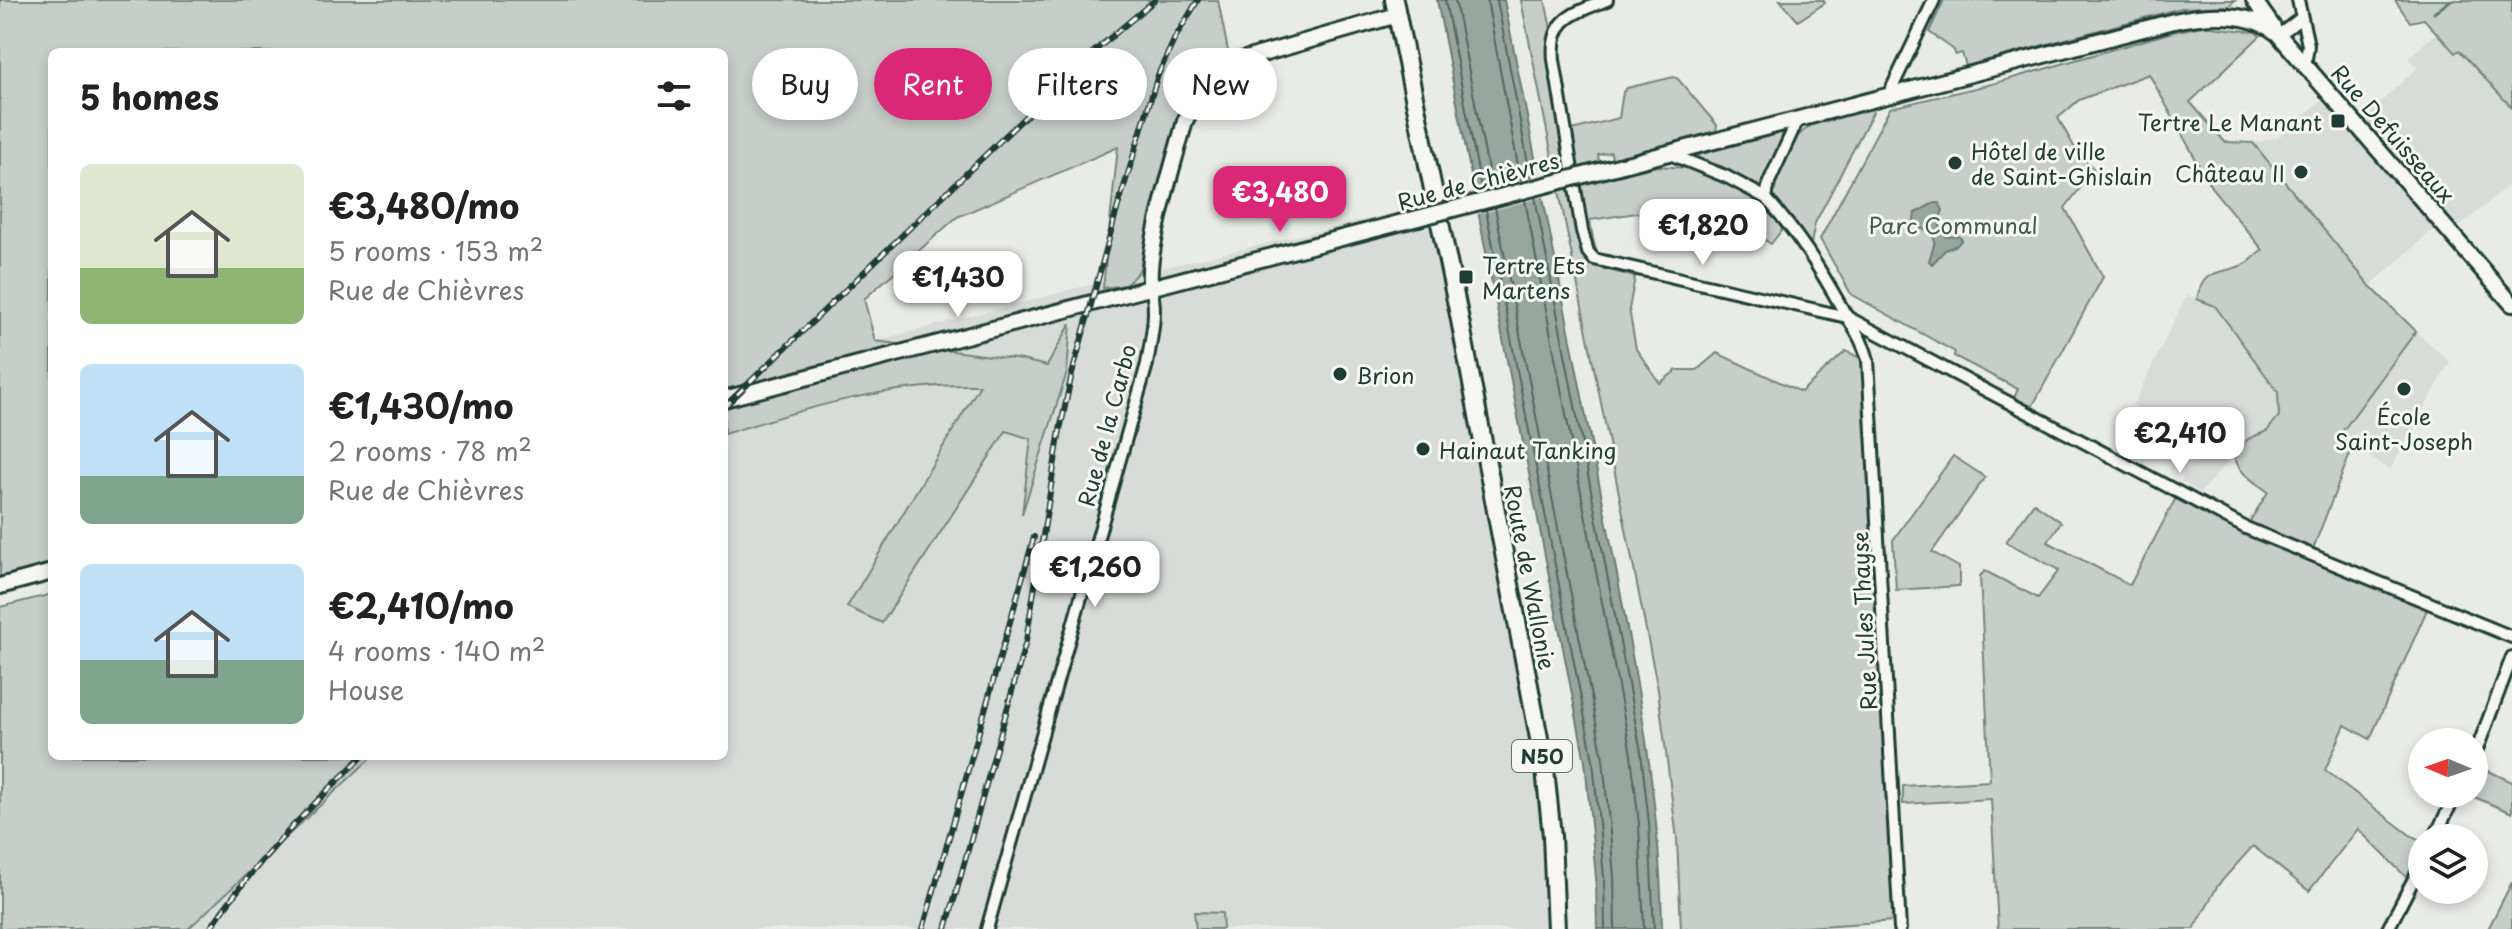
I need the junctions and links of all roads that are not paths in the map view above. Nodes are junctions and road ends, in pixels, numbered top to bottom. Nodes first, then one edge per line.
1 (1607, 0) edge
2 (1934, 0) edge
3 (2247, 0) edge
4 (2254, 0) edge
5 (2298, 0) edge
6 (1396, 8) edge
7 (2301, 18) junction
8 (2245, 19) junction
9 (2278, 34) junction
10 (2305, 66) junction
11 (1888, 96) junction
12 (1798, 119) junction
13 (1668, 153) junction
14 (1766, 198) junction
15 (1151, 288) junction
16 (2512, 304) edge
17 (1847, 317) junction
18 (728, 398) edge
19 (48, 573) edge
20 (0, 586) edge
21 (2512, 637) edge
22 (2512, 657) edge
23 (2485, 728) edge
24 (2408, 889) edge
25 (2399, 906) junction
26 (987, 929) edge
27 (1556, 929) edge
28 (1900, 929) edge
29 (2378, 929) edge
30 (2388, 929) edge

1 - 17 street
2 - 11 street
3 - 8 main road
4 - 9 main road
5 - 7 street
6 - 15 main road, Rue de la Carbo
6 - 27 main road, Route de Wallonie / N50
7 - 9 street
7 - 10 street
8 - 9 main road, Rue Defuisseaux
8 - 11 main road, Rue de Chièvres
9 - 10 main road, Rue Defuisseaux
10 - 16 main road, Rue Defuisseaux
11 - 12 main road, Rue de Chièvres
12 - 13 main road, Rue de Chièvres
12 - 14 street
13 - 14 street
13 - 15 main road, Rue de Chièvres, bridge
14 - 17 street, Rue Jules Thayse
15 - 18 main road, Rue de Chièvres
15 - 26 street, Rue de la Carbo
17 - 21 street
17 - 28 street, Rue Jules Thayse
19 - 20 main road
22 - 23 street
24 - 25 street
25 - 29 street
25 - 30 street

